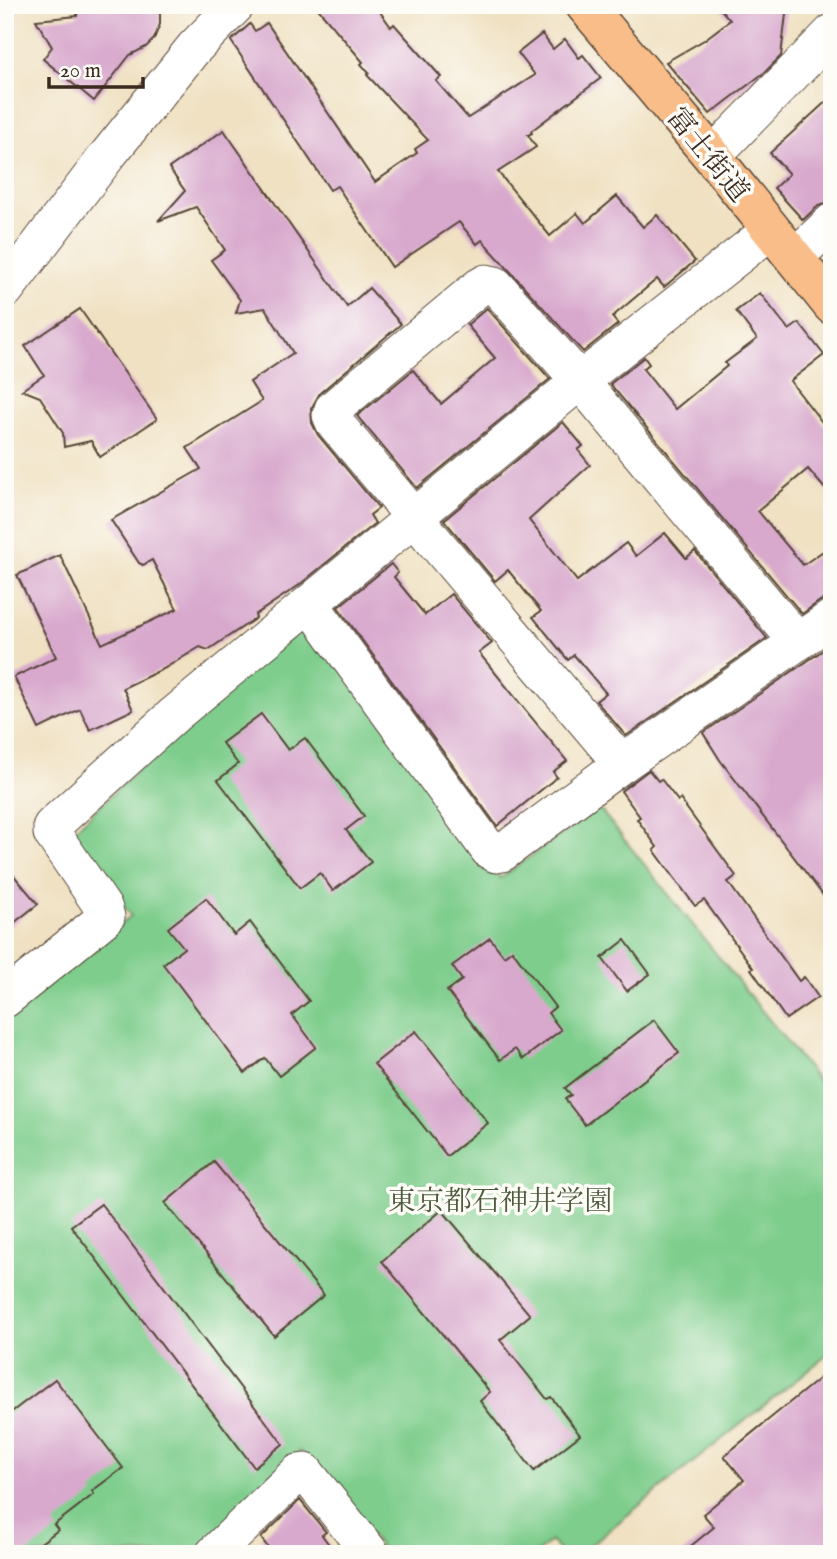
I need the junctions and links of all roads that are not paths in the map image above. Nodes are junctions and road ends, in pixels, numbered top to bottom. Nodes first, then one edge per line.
1 (236, 5) edge
2 (585, 5) edge
3 (832, 33) edge
4 (712, 156) junction
5 (832, 222) edge
6 (782, 244) junction
7 (5, 290) edge
8 (832, 305) edge
9 (580, 381) junction
10 (417, 518) junction
11 (311, 605) junction
12 (832, 618) edge
13 (798, 642) junction
14 (622, 764) junction
15 (5, 999) edge
16 (214, 1554) edge
17 (371, 1554) edge

1 - 7 street
2 - 4 main road, 富士街道
3 - 4 street
4 - 6 main road, 富士街道
5 - 6 street
6 - 8 main road, 富士街道
6 - 9 street
9 - 10 street
9 - 10 street
9 - 13 street
10 - 11 street
10 - 14 street
11 - 14 street
11 - 15 street
12 - 13 street
13 - 14 street
16 - 17 street

